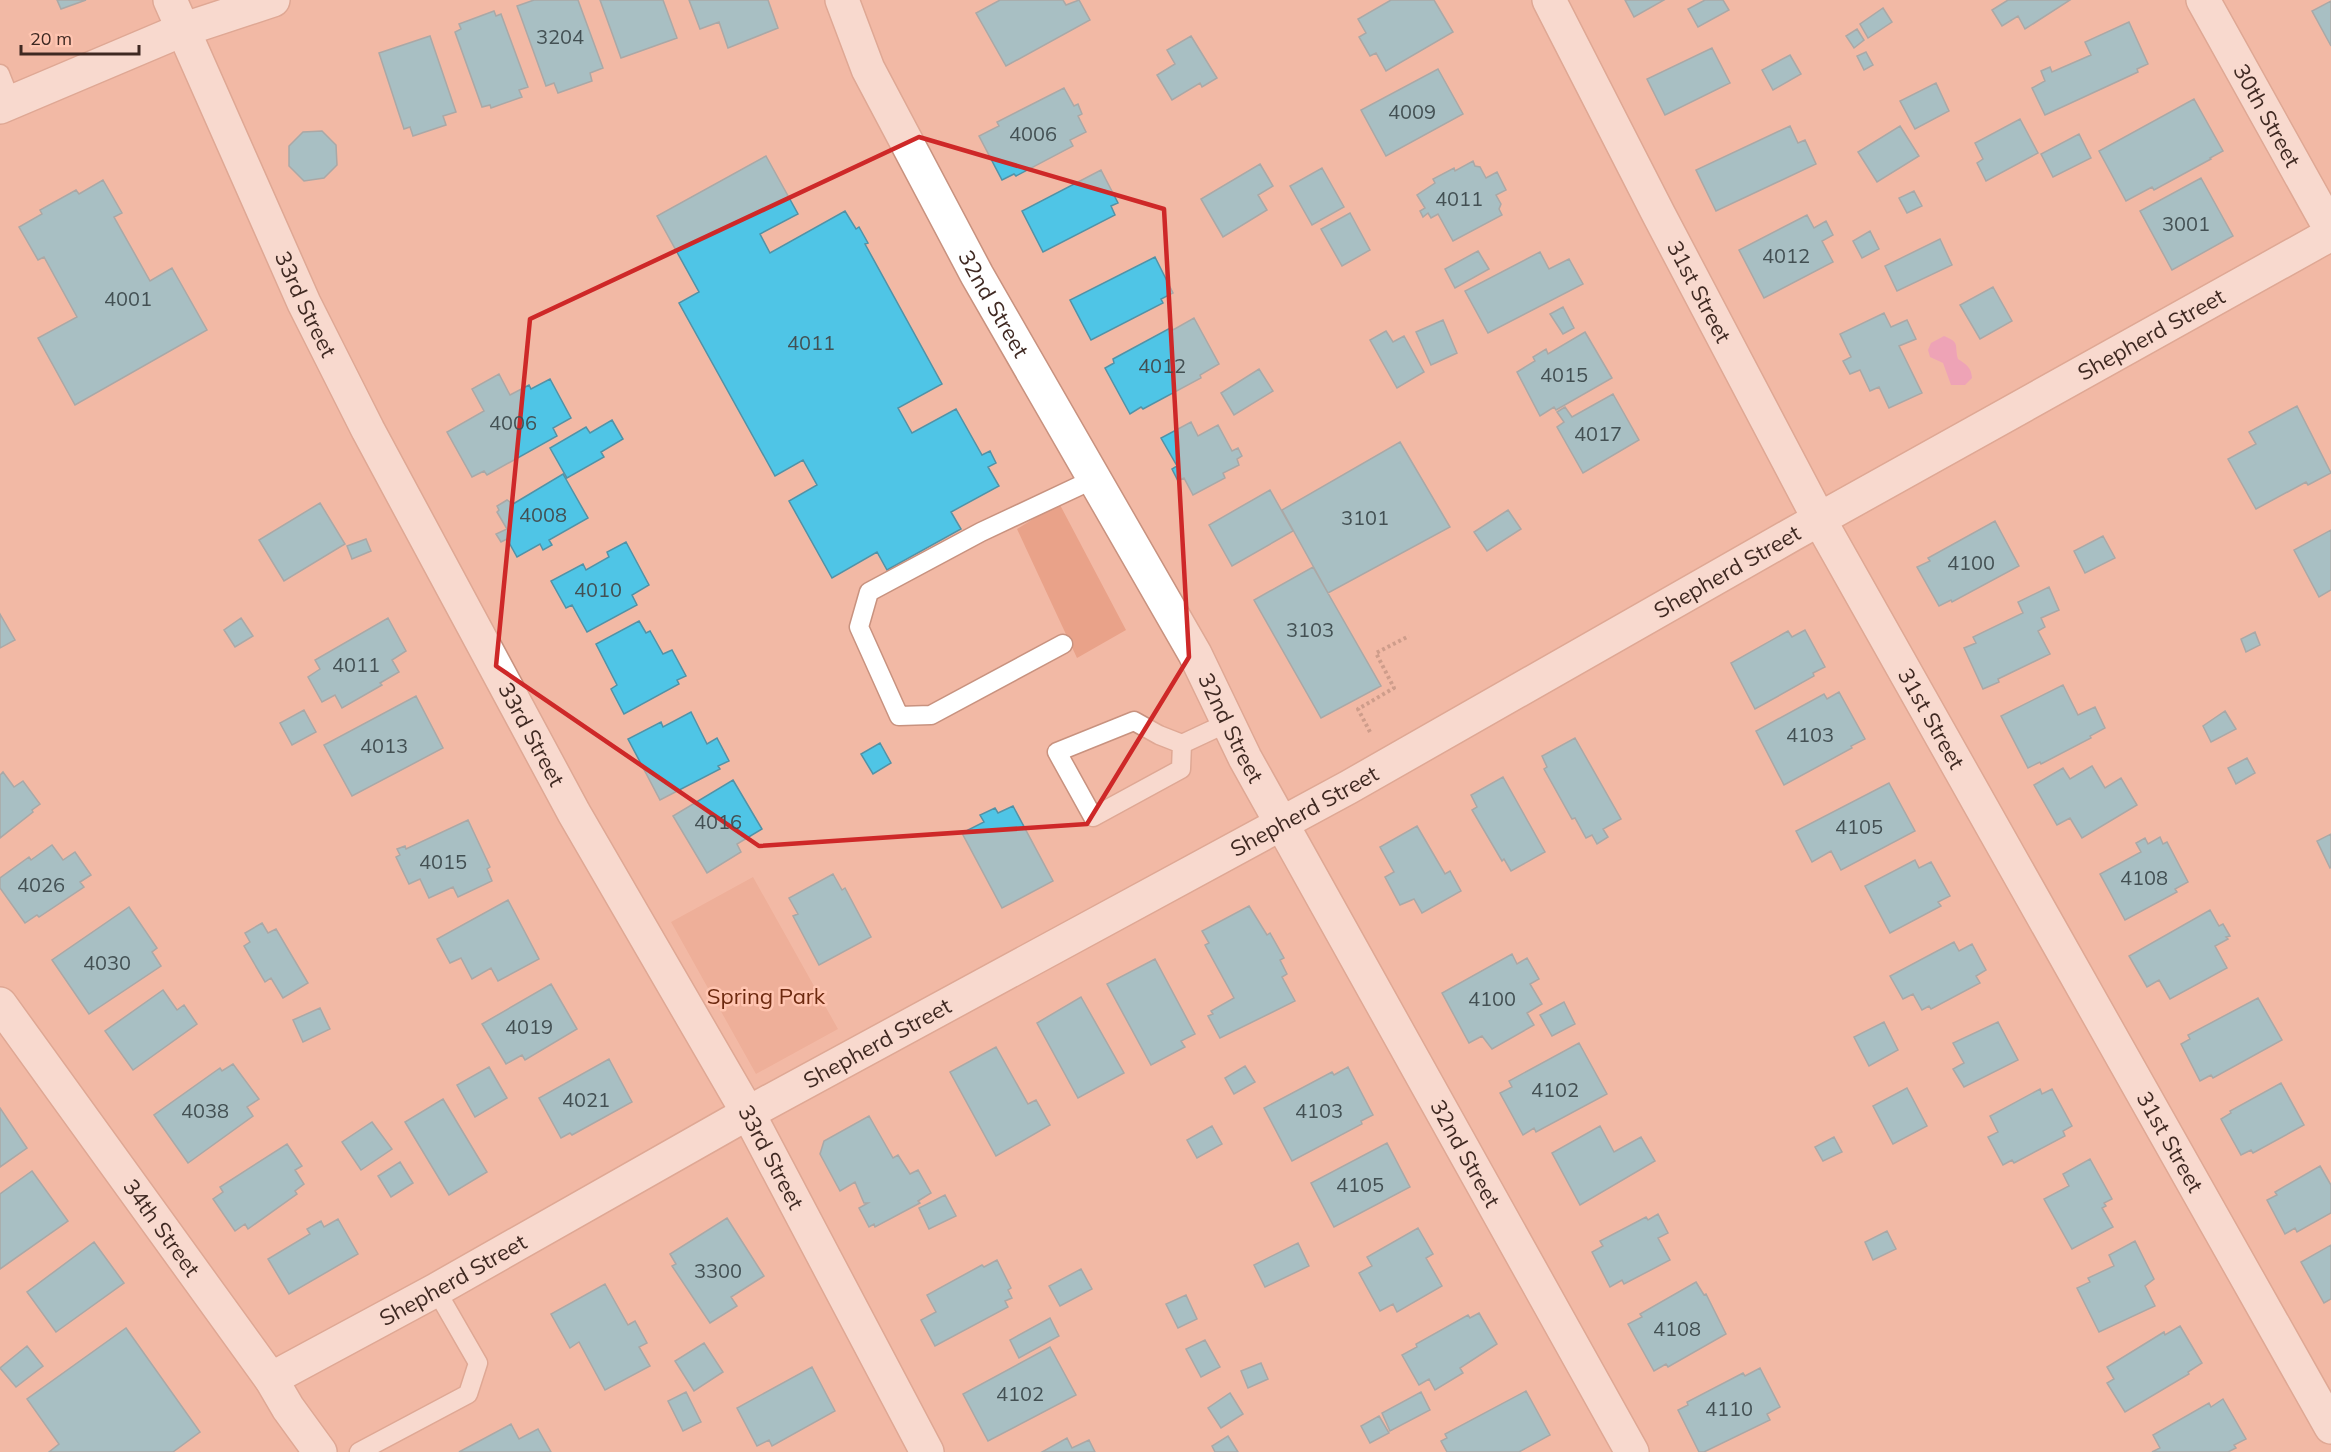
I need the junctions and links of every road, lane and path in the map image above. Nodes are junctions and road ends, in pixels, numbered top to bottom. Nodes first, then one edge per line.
1 (170, 0) edge
2 (273, 0) edge
3 (842, 0) edge
4 (1549, 0) edge
5 (2203, 0) edge
6 (182, 30) junction
7 (4, 94) edge
8 (2331, 232) edge
9 (1094, 479) junction
10 (1819, 519) junction
11 (1408, 636) dead end
12 (1063, 644) dead end
13 (1227, 723) junction
14 (1373, 737) dead end
15 (1182, 744) junction
16 (1281, 823) junction
17 (0, 1004) edge
18 (748, 1113) junction
19 (436, 1290) junction
20 (271, 1379) junction
21 (2331, 1427) edge
22 (320, 1452) edge
23 (359, 1452) edge
24 (927, 1452) edge
25 (1632, 1452) edge

1 - 6 street, 33rd Street
2 - 6 street
3 - 9 street, 32nd Street
4 - 10 street, 31st Street
5 - 8 street, 30th Street
6 - 7 street
6 - 18 street, 33rd Street
8 - 10 street, Shepherd Street
9 - 12 lane
9 - 13 street, 32nd Street
10 - 16 street, Shepherd Street
10 - 21 street, 31st Street
11 - 14 path
13 - 15 lane
13 - 16 street, 32nd Street
15 - 15 lane
16 - 18 street, Shepherd Street
16 - 25 street, 32nd Street
17 - 20 street, 34th Street
18 - 19 street, Shepherd Street
18 - 24 street, 33rd Street
19 - 20 street, Shepherd Street
19 - 23 lane
20 - 22 street, 34th Street

